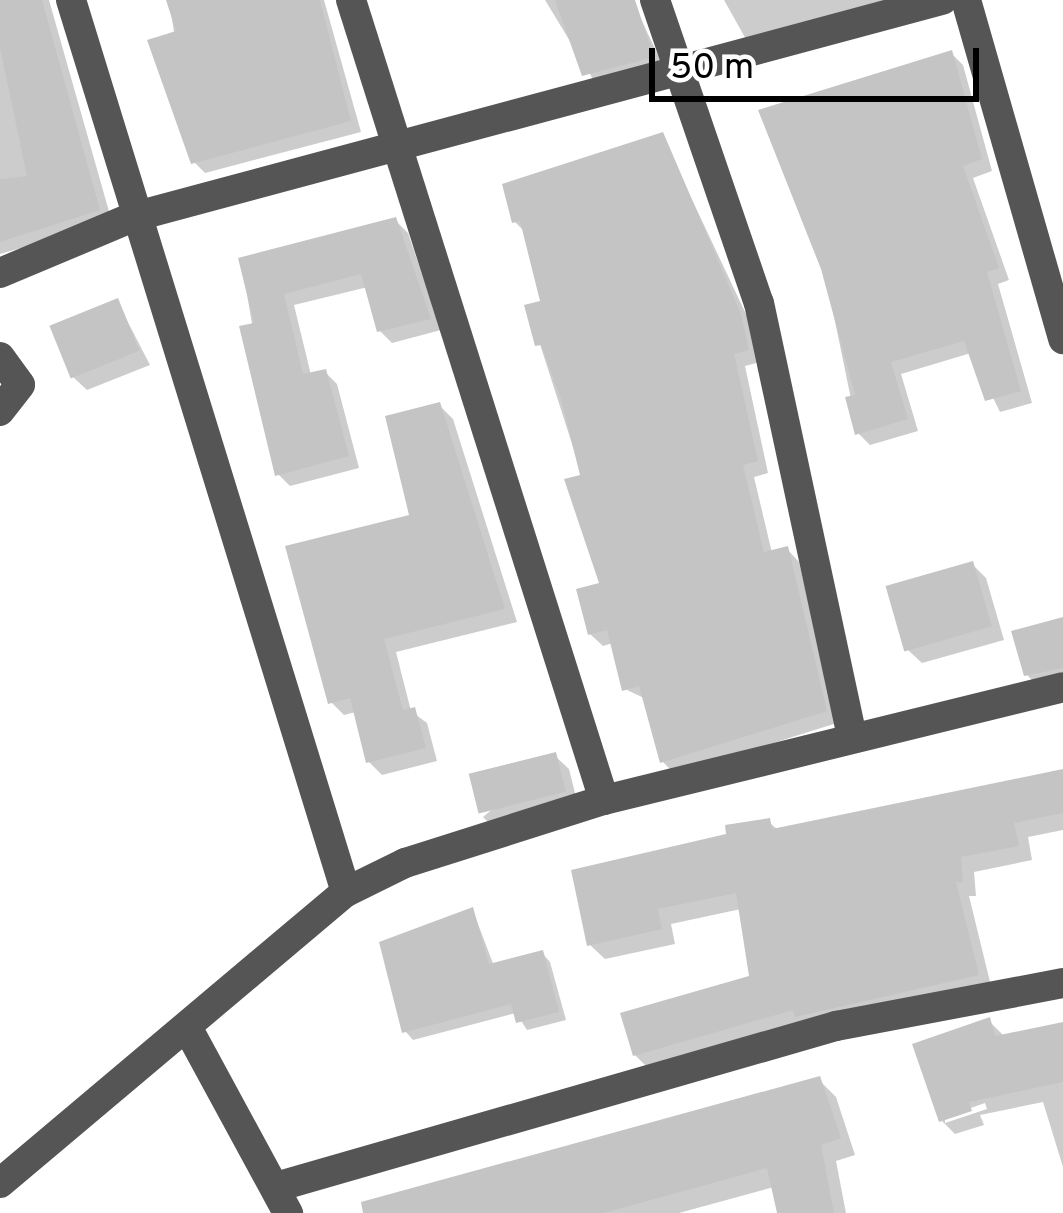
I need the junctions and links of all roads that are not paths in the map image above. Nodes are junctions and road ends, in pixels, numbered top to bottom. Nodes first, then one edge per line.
1 (71, 0) edge
2 (351, 0) edge
3 (655, 0) edge
4 (942, 0) edge
5 (966, 0) edge
6 (676, 71) junction
7 (396, 146) junction
8 (133, 217) junction
9 (0, 273) edge
10 (1063, 339) edge
11 (0, 357) edge
12 (0, 411) edge
13 (1063, 687) edge
14 (852, 735) junction
15 (604, 800) junction
16 (346, 892) junction
17 (1063, 983) edge
18 (187, 1027) junction
19 (0, 1183) edge
20 (282, 1200) edge

1 - 8 street
2 - 7 street
3 - 6 street
4 - 6 street
5 - 10 street
6 - 7 street
6 - 14 street
7 - 8 street
7 - 15 street
8 - 9 street
8 - 16 street
11 - 12 street
13 - 14 street
14 - 15 street
15 - 16 street
16 - 18 street
17 - 20 street
18 - 19 street
18 - 20 street

